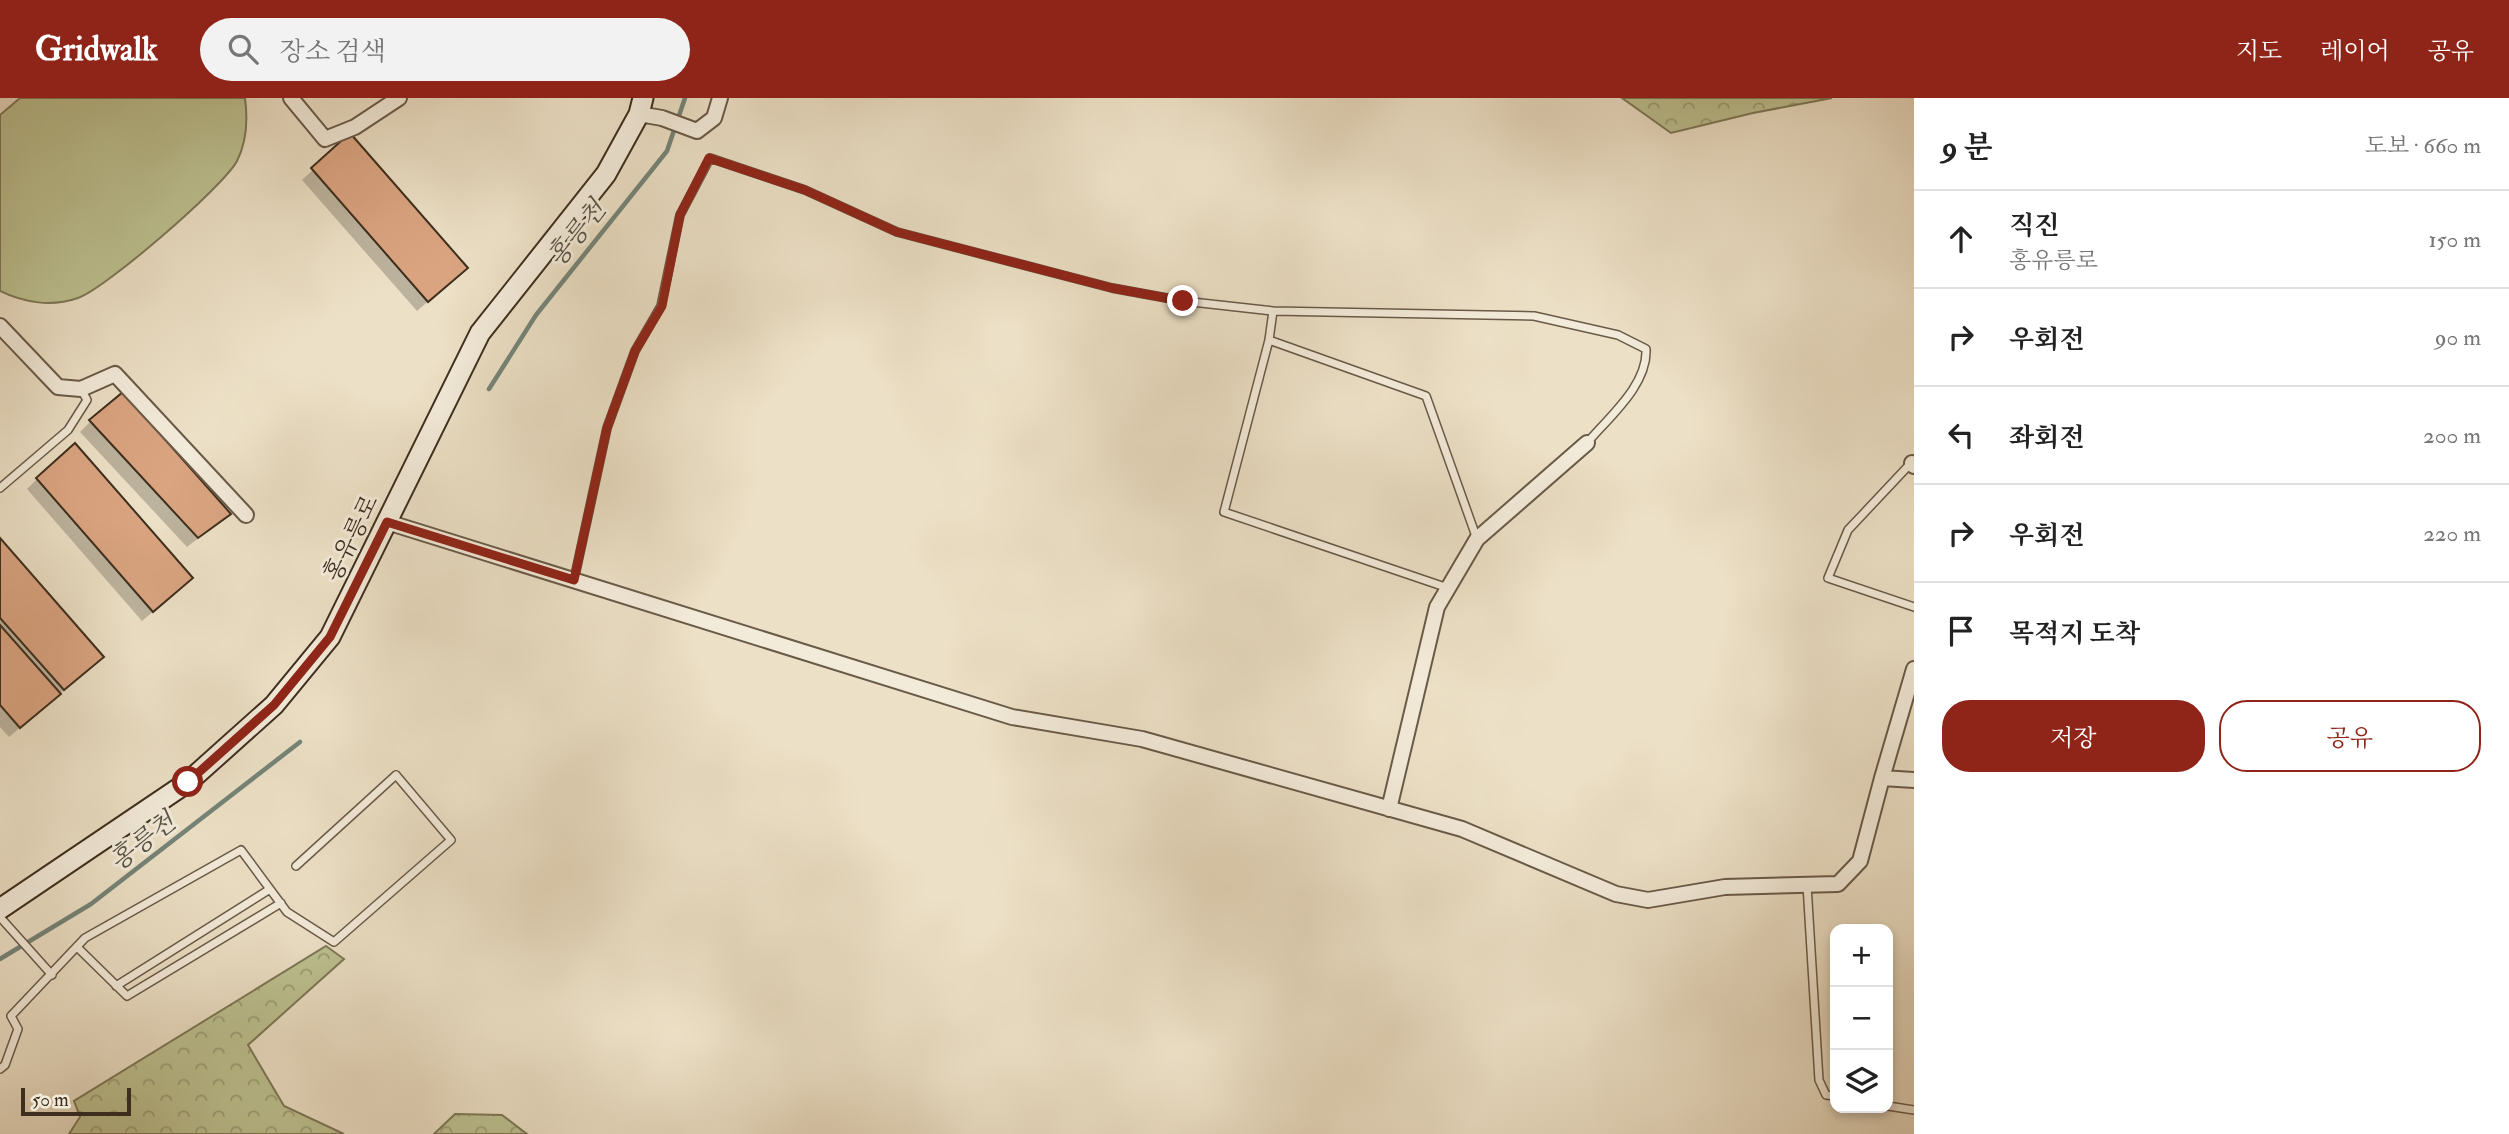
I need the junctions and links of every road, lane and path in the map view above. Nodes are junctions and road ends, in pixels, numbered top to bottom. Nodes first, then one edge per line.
1 (291, 98) edge
2 (399, 98) edge
3 (720, 98) edge
4 (641, 106) edge
5 (1273, 311) junction
6 (0, 326) edge
7 (1269, 340) junction
8 (80, 389) junction
9 (1587, 443) joint
10 (1913, 463) edge
11 (0, 488) edge
12 (246, 514) dead end
13 (394, 524) junction
14 (1477, 539) junction
15 (574, 580) junction
16 (1448, 588) junction
17 (1914, 607) edge
18 (1914, 668) edge
19 (1882, 778) junction
20 (1914, 780) edge
21 (1389, 809) junction
22 (296, 866) dead end
23 (1807, 884) junction
24 (270, 889) junction
25 (281, 903) junction
26 (4, 916) edge
27 (0, 917) edge
28 (77, 947) junction
29 (52, 975) junction
30 (116, 986) junction
31 (0, 1069) edge
32 (1830, 1096) edge
33 (1893, 1107) edge
34 (1914, 1110) edge

1 - 2 street
3 - 4 street
4 - 13 street, 홍유릉로
5 - 7 lane
5 - 9 lane
5 - 15 lane
6 - 8 street
7 - 14 lane
7 - 16 lane
8 - 11 lane
8 - 12 street
9 - 14 street
10 - 17 lane
13 - 15 street
13 - 26 street, 홍유릉로
14 - 16 street
15 - 21 street
16 - 21 street
18 - 19 street
19 - 20 street
19 - 23 street
21 - 23 street
22 - 25 lane
23 - 32 lane
24 - 25 lane
24 - 28 lane
24 - 30 lane
25 - 30 lane
26 - 27 lane
26 - 29 lane
28 - 29 lane
28 - 30 lane
29 - 31 lane
33 - 34 lane

